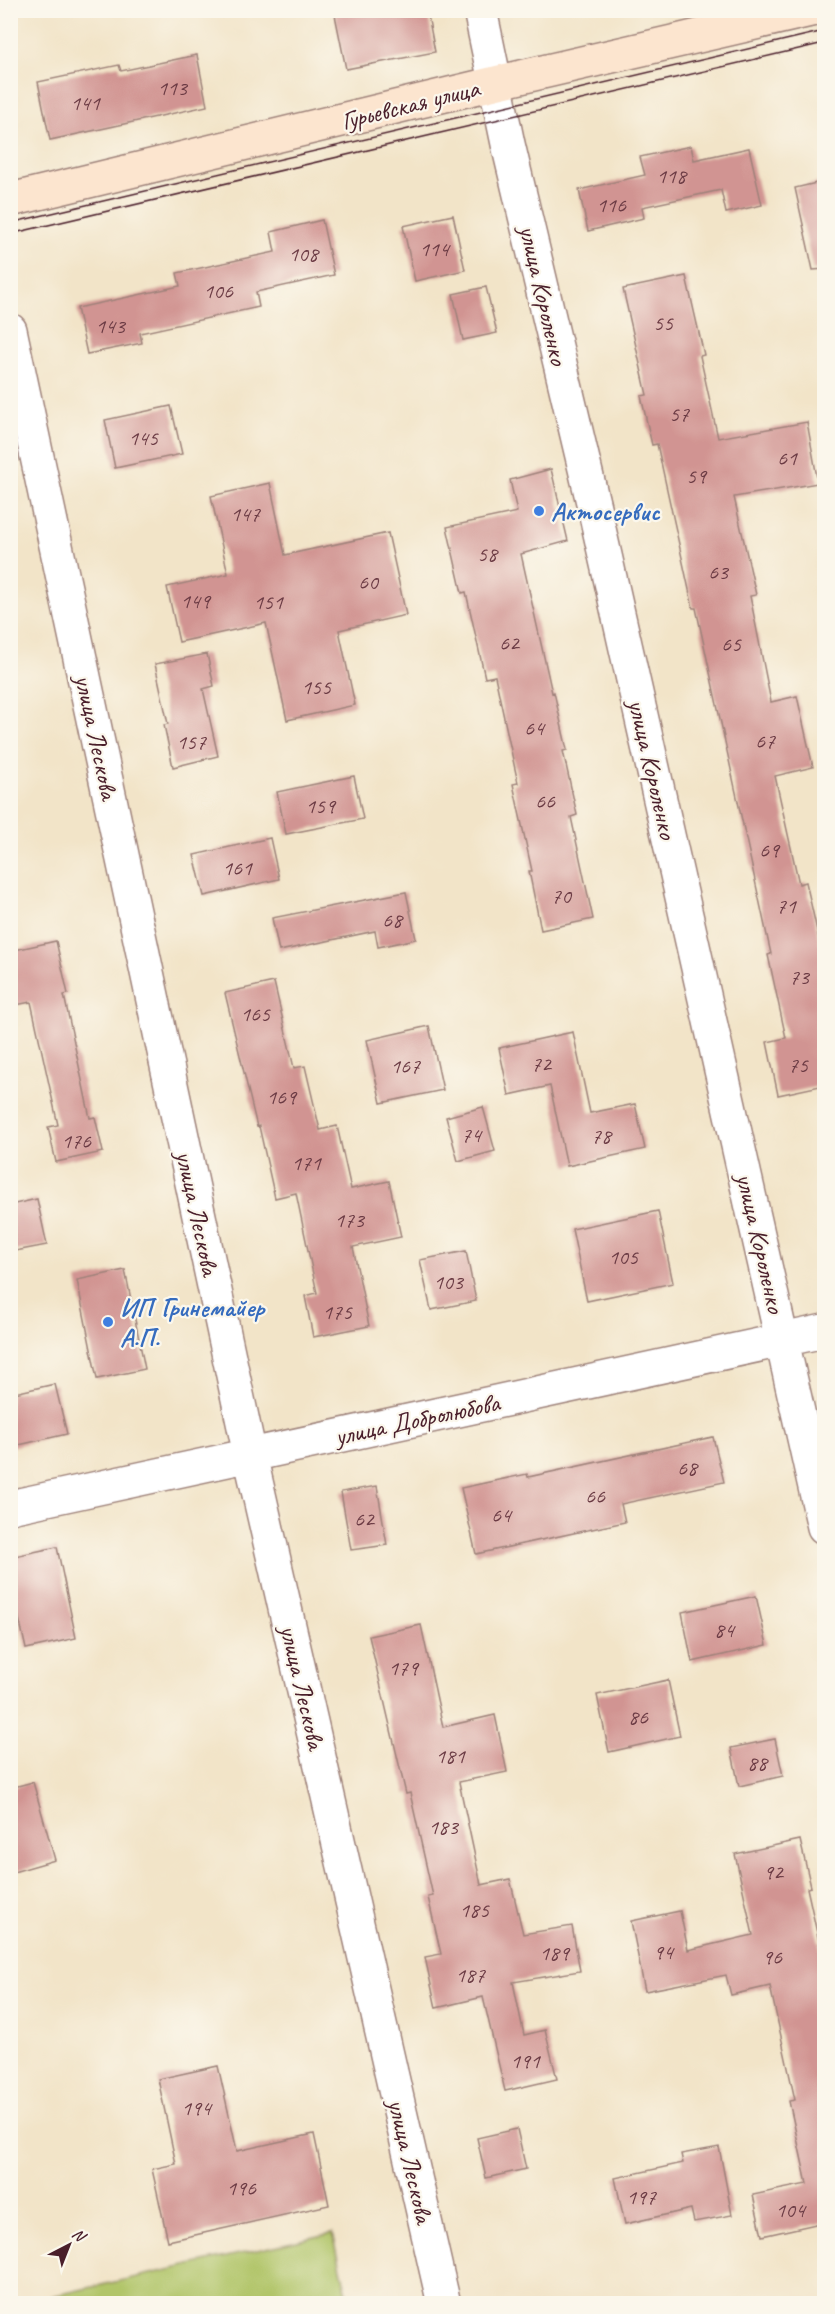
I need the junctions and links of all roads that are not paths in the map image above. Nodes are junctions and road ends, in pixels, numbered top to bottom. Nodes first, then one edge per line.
1 (480, 10) edge
2 (811, 10) edge
3 (495, 83) junction
4 (10, 200) edge
5 (10, 330) edge
6 (825, 1331) edge
7 (783, 1340) junction
8 (250, 1455) junction
9 (10, 1507) edge
10 (825, 1527) edge
11 (444, 2304) edge

1 - 3 street, улица Короленко
2 - 3 street, Гурьевская улица
3 - 4 street, Гурьевская улица
3 - 7 street, улица Короленко
5 - 8 street, улица Лескова
6 - 7 street, улица Добролюбова
7 - 8 street, улица Добролюбова
7 - 10 street, улица Короленко
8 - 9 street, улица Добролюбова
8 - 11 street, улица Лескова

